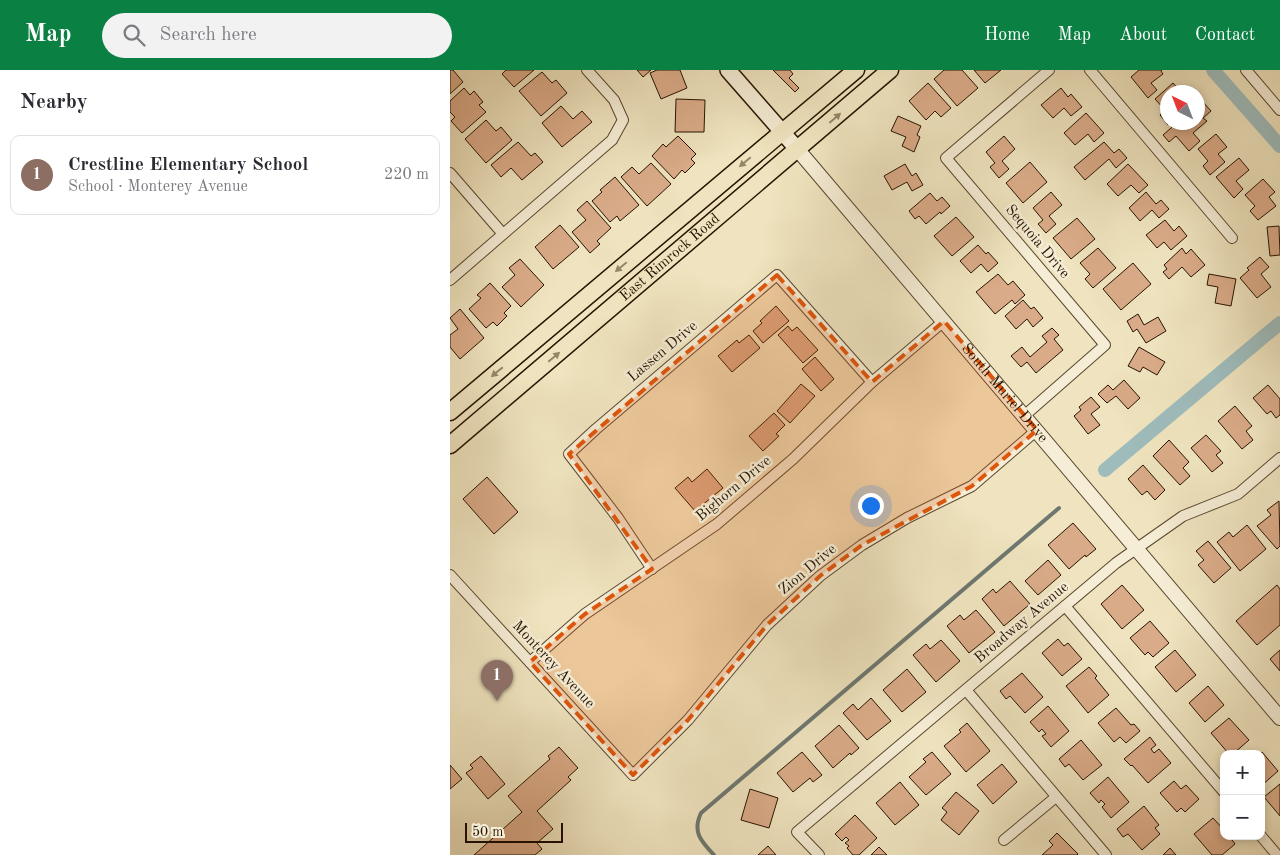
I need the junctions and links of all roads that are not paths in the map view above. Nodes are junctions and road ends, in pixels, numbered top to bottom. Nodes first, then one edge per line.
1 (586, 70) edge
2 (728, 70) edge
3 (856, 70) edge
4 (890, 70) edge
5 (1049, 70) edge
6 (1090, 70) edge
7 (1246, 70) edge
8 (1280, 110) edge
9 (782, 131) junction
10 (798, 150) junction
11 (450, 173) edge
12 (503, 234) junction
13 (1232, 238) dead end
14 (450, 280) edge
15 (944, 321) junction
16 (872, 382) junction
17 (450, 412) edge
18 (1024, 416) junction
19 (1037, 430) junction
20 (450, 445) edge
21 (1280, 458) edge
22 (1137, 548) junction
23 (652, 569) junction
24 (450, 575) edge
25 (1065, 606) junction
26 (530, 662) junction
27 (966, 690) junction
28 (1280, 718) edge
29 (633, 775) joint
30 (1220, 787) edge
31 (1056, 797) junction
32 (1004, 840) dead end
33 (1264, 840) edge
34 (1274, 854) edge
35 (818, 855) edge
36 (1106, 855) edge

1 - 12 street
2 - 9 main road, South Muriel Drive
3 - 9 main road, East Rimrock Road
10 -> 4 main road, East Rimrock Road
5 - 18 street, Sequoia Drive
6 - 13 street
7 - 8 street
9 - 10 main road, South Muriel Drive
9 -> 17 main road, East Rimrock Road
10 - 15 street, South Muriel Drive
20 -> 10 main road, East Rimrock Road
11 - 12 street
12 - 14 street
15 - 16 street, Bighorn Drive
15 - 18 street, South Muriel Drive
16 - 23 street, Bighorn Drive
16 - 23 street, Lassen Drive
18 - 19 street, South Muriel Drive
19 - 22 street, South Muriel Drive
19 - 29 street, Zion Drive
21 - 22 street, Broadway Avenue
22 - 25 street, Broadway Avenue
22 - 28 street, South Muriel Drive
23 - 26 street, Bighorn Drive
24 - 26 street, Monterey Avenue
25 - 27 street, Broadway Avenue
25 - 30 street
26 - 29 street, Monterey Avenue
27 - 31 street
27 - 35 street, Broadway Avenue
31 - 32 street
31 - 36 street
33 - 34 street

